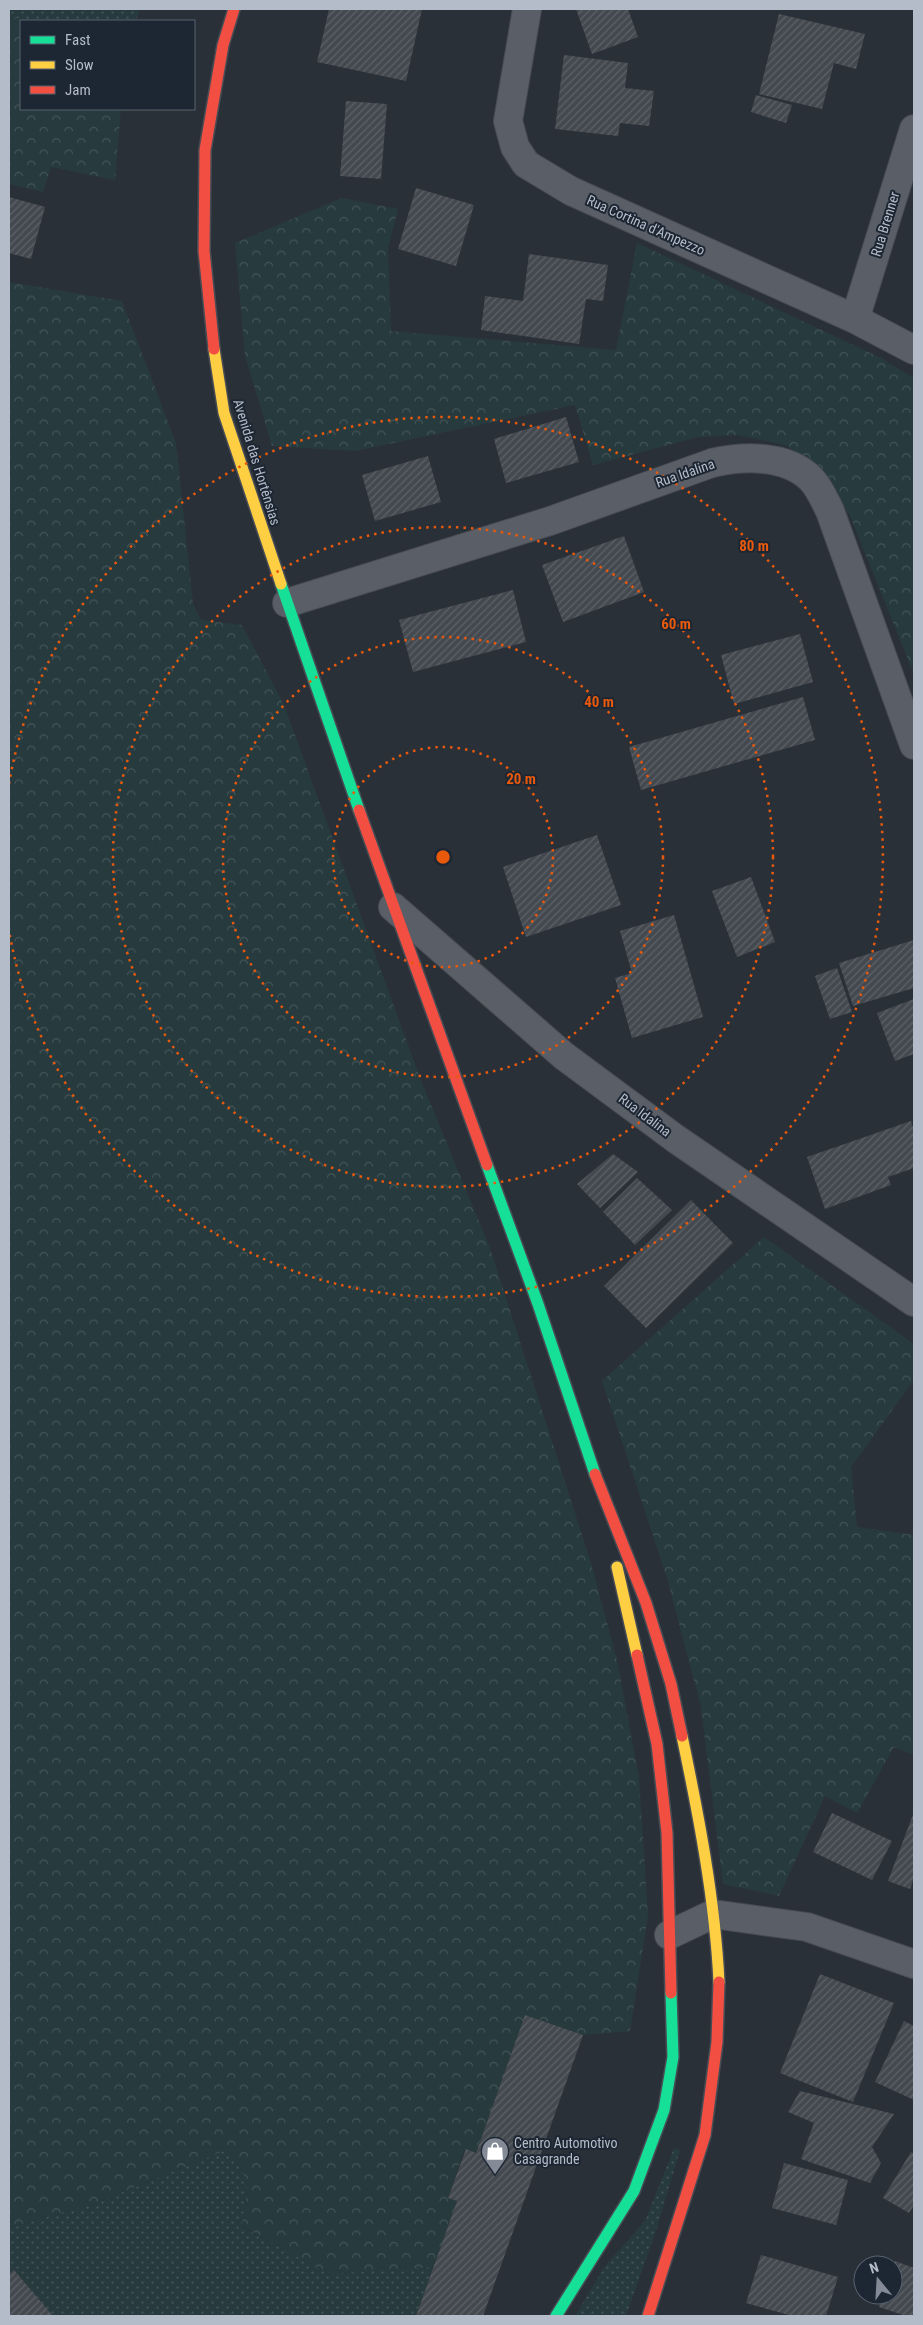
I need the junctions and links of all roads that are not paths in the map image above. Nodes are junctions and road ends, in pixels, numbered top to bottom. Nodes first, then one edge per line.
1 (234, 9) edge
2 (527, 9) edge
3 (914, 129) edge
4 (855, 319) junction
5 (914, 350) edge
6 (286, 603) junction
7 (914, 745) edge
8 (393, 907) junction
9 (914, 1302) edge
10 (598, 1483) junction
11 (713, 1914) junction
12 (669, 1935) junction
13 (914, 1964) edge
14 (556, 2316) edge
15 (648, 2316) edge

1 - 6 main road, Avenida das Hortênsias
2 - 4 street, Rua Cortina d'Ampezzo
3 - 4 street, Rua Brenner
4 - 5 street, Rua Cortina d'Ampezzo
6 - 7 street, Rua Idalina
6 - 8 main road, Avenida das Hortênsias
8 - 9 street, Rua Idalina
8 - 10 main road, Avenida das Hortênsias
10 - 11 main road
10 - 12 main road
11 - 12 street
11 - 13 street
11 - 15 main road
12 - 14 main road

